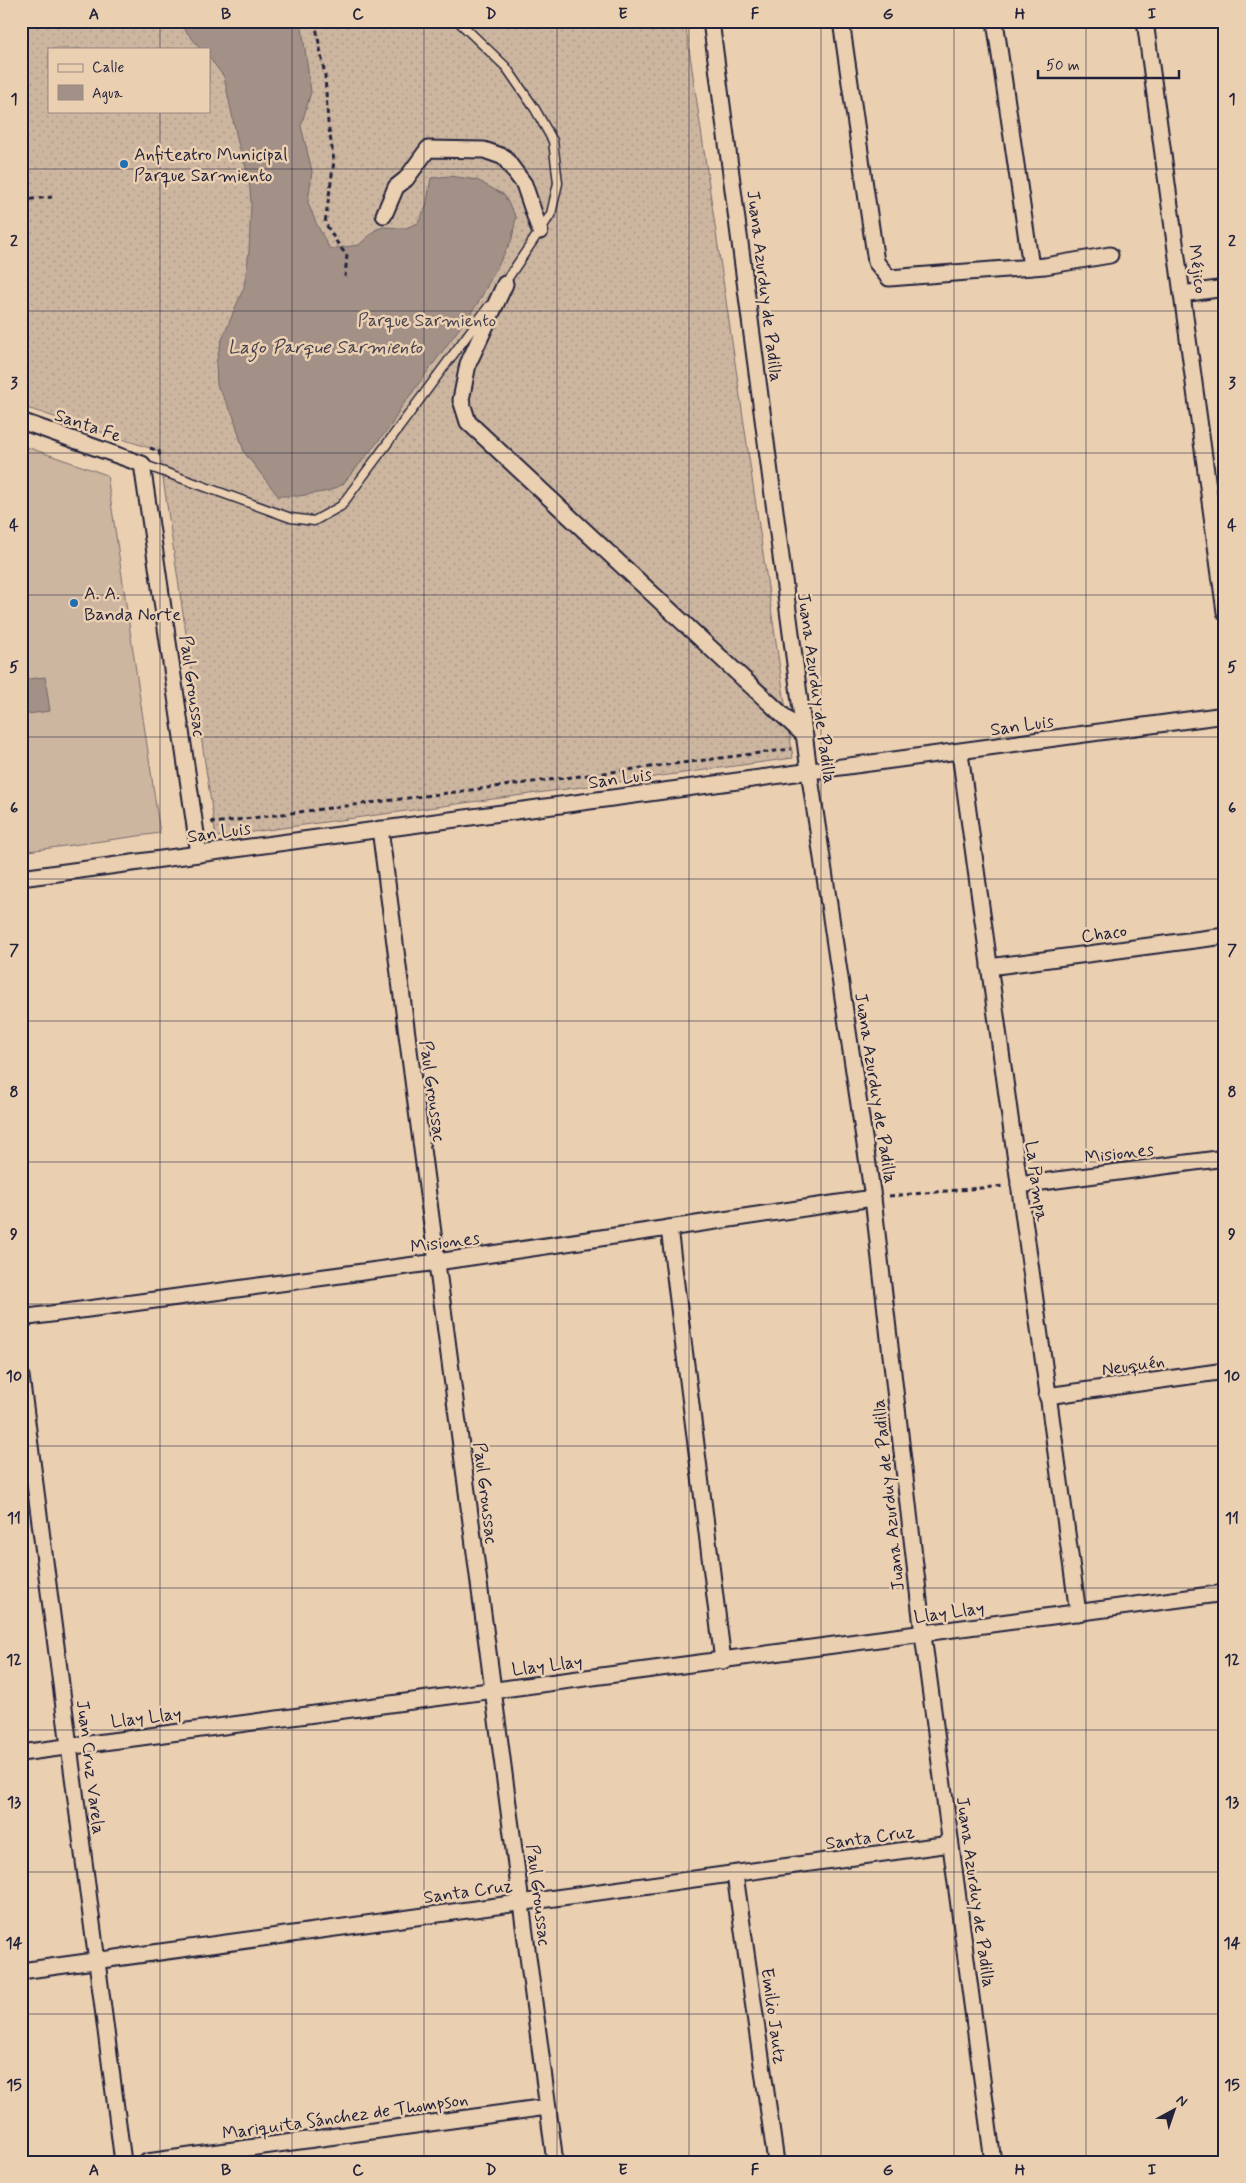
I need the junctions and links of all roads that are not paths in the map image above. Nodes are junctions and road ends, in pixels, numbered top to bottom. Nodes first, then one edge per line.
1 (458, 21) edge
2 (711, 21) edge
3 (841, 21) edge
4 (995, 21) edge
5 (1145, 21) edge
6 (384, 215) dead end
7 (540, 231) junction
8 (1110, 255) dead end
9 (1031, 267) junction
10 (505, 284) junction
11 (1225, 288) edge
12 (1182, 294) junction
13 (21, 421) edge
14 (142, 464) junction
15 (1225, 612) edge
16 (1225, 715) edge
17 (805, 736) junction
18 (960, 753) junction
19 (809, 771) junction
20 (380, 829) junction
21 (199, 854) junction
22 (21, 878) edge
23 (1225, 936) edge
24 (989, 967) junction
25 (1225, 1158) edge
26 (1019, 1184) junction
27 (873, 1198) junction
28 (669, 1228) junction
29 (437, 1262) junction
30 (21, 1318) edge
31 (1225, 1371) edge
32 (21, 1376) edge
33 (1047, 1396) junction
34 (1225, 1593) edge
35 (1078, 1613) junction
36 (923, 1635) junction
37 (723, 1661) junction
38 (493, 1691) junction
39 (69, 1746) junction
40 (21, 1753) edge
41 (950, 1844) junction
42 (735, 1875) junction
43 (521, 1903) junction
44 (97, 1960) junction
45 (21, 1971) edge
46 (547, 2107) junction
47 (123, 2162) edge
48 (147, 2162) edge
49 (555, 2162) edge
50 (776, 2162) edge
51 (993, 2162) edge

1 - 7 lane
2 - 17 street, Juana Azurduy de Padilla
3 - 9 street
4 - 9 street
5 - 12 street, Méjico
6 - 7 street
7 - 10 lane
8 - 9 street
10 - 14 lane
10 - 17 street
11 - 12 street
12 - 15 street, Méjico
13 - 14 street, Santa Fe
14 - 21 street, Paul Groussac
16 - 18 street, San Luis
17 - 19 street, Juana Azurduy de Padilla
18 - 19 street, San Luis
18 - 24 street, La Pampa
19 - 20 street, San Luis
19 - 27 street, Juana Azurduy de Padilla
20 - 21 street, San Luis
20 - 29 street, Paul Groussac
21 - 22 street, San Luis
23 - 24 street, Chaco
24 - 26 street, La Pampa
25 - 26 street, Misiones
26 - 33 street, La Pampa
27 - 28 street, Misiones
27 - 36 street, Juana Azurduy de Padilla
28 - 29 street, Misiones
28 - 37 street
29 - 30 street, Misiones
29 - 38 street, Paul Groussac
31 - 33 street, Neuquén
32 - 39 street, Juan Cruz Varela
33 - 35 street, La Pampa
34 - 35 street, Llay Llay
35 - 36 street, Llay Llay
36 - 37 street, Llay Llay
36 - 41 street, Juana Azurduy de Padilla
37 - 38 street, Llay Llay
38 - 39 street, Llay Llay
38 - 43 street, Paul Groussac
39 - 40 street, Llay Llay
39 - 44 street, Juan Cruz Varela
41 - 42 street, Santa Cruz
41 - 51 street, Juana Azurduy de Padilla
42 - 43 street, Santa Cruz
42 - 50 street, Emilio Jautz
43 - 44 street, Santa Cruz
43 - 46 street, Paul Groussac
44 - 45 street, Santa Cruz
44 - 47 street, Juan Cruz Varela
46 - 48 street, Mariquita Sánchez de Thompson
46 - 49 street, Paul Groussac

